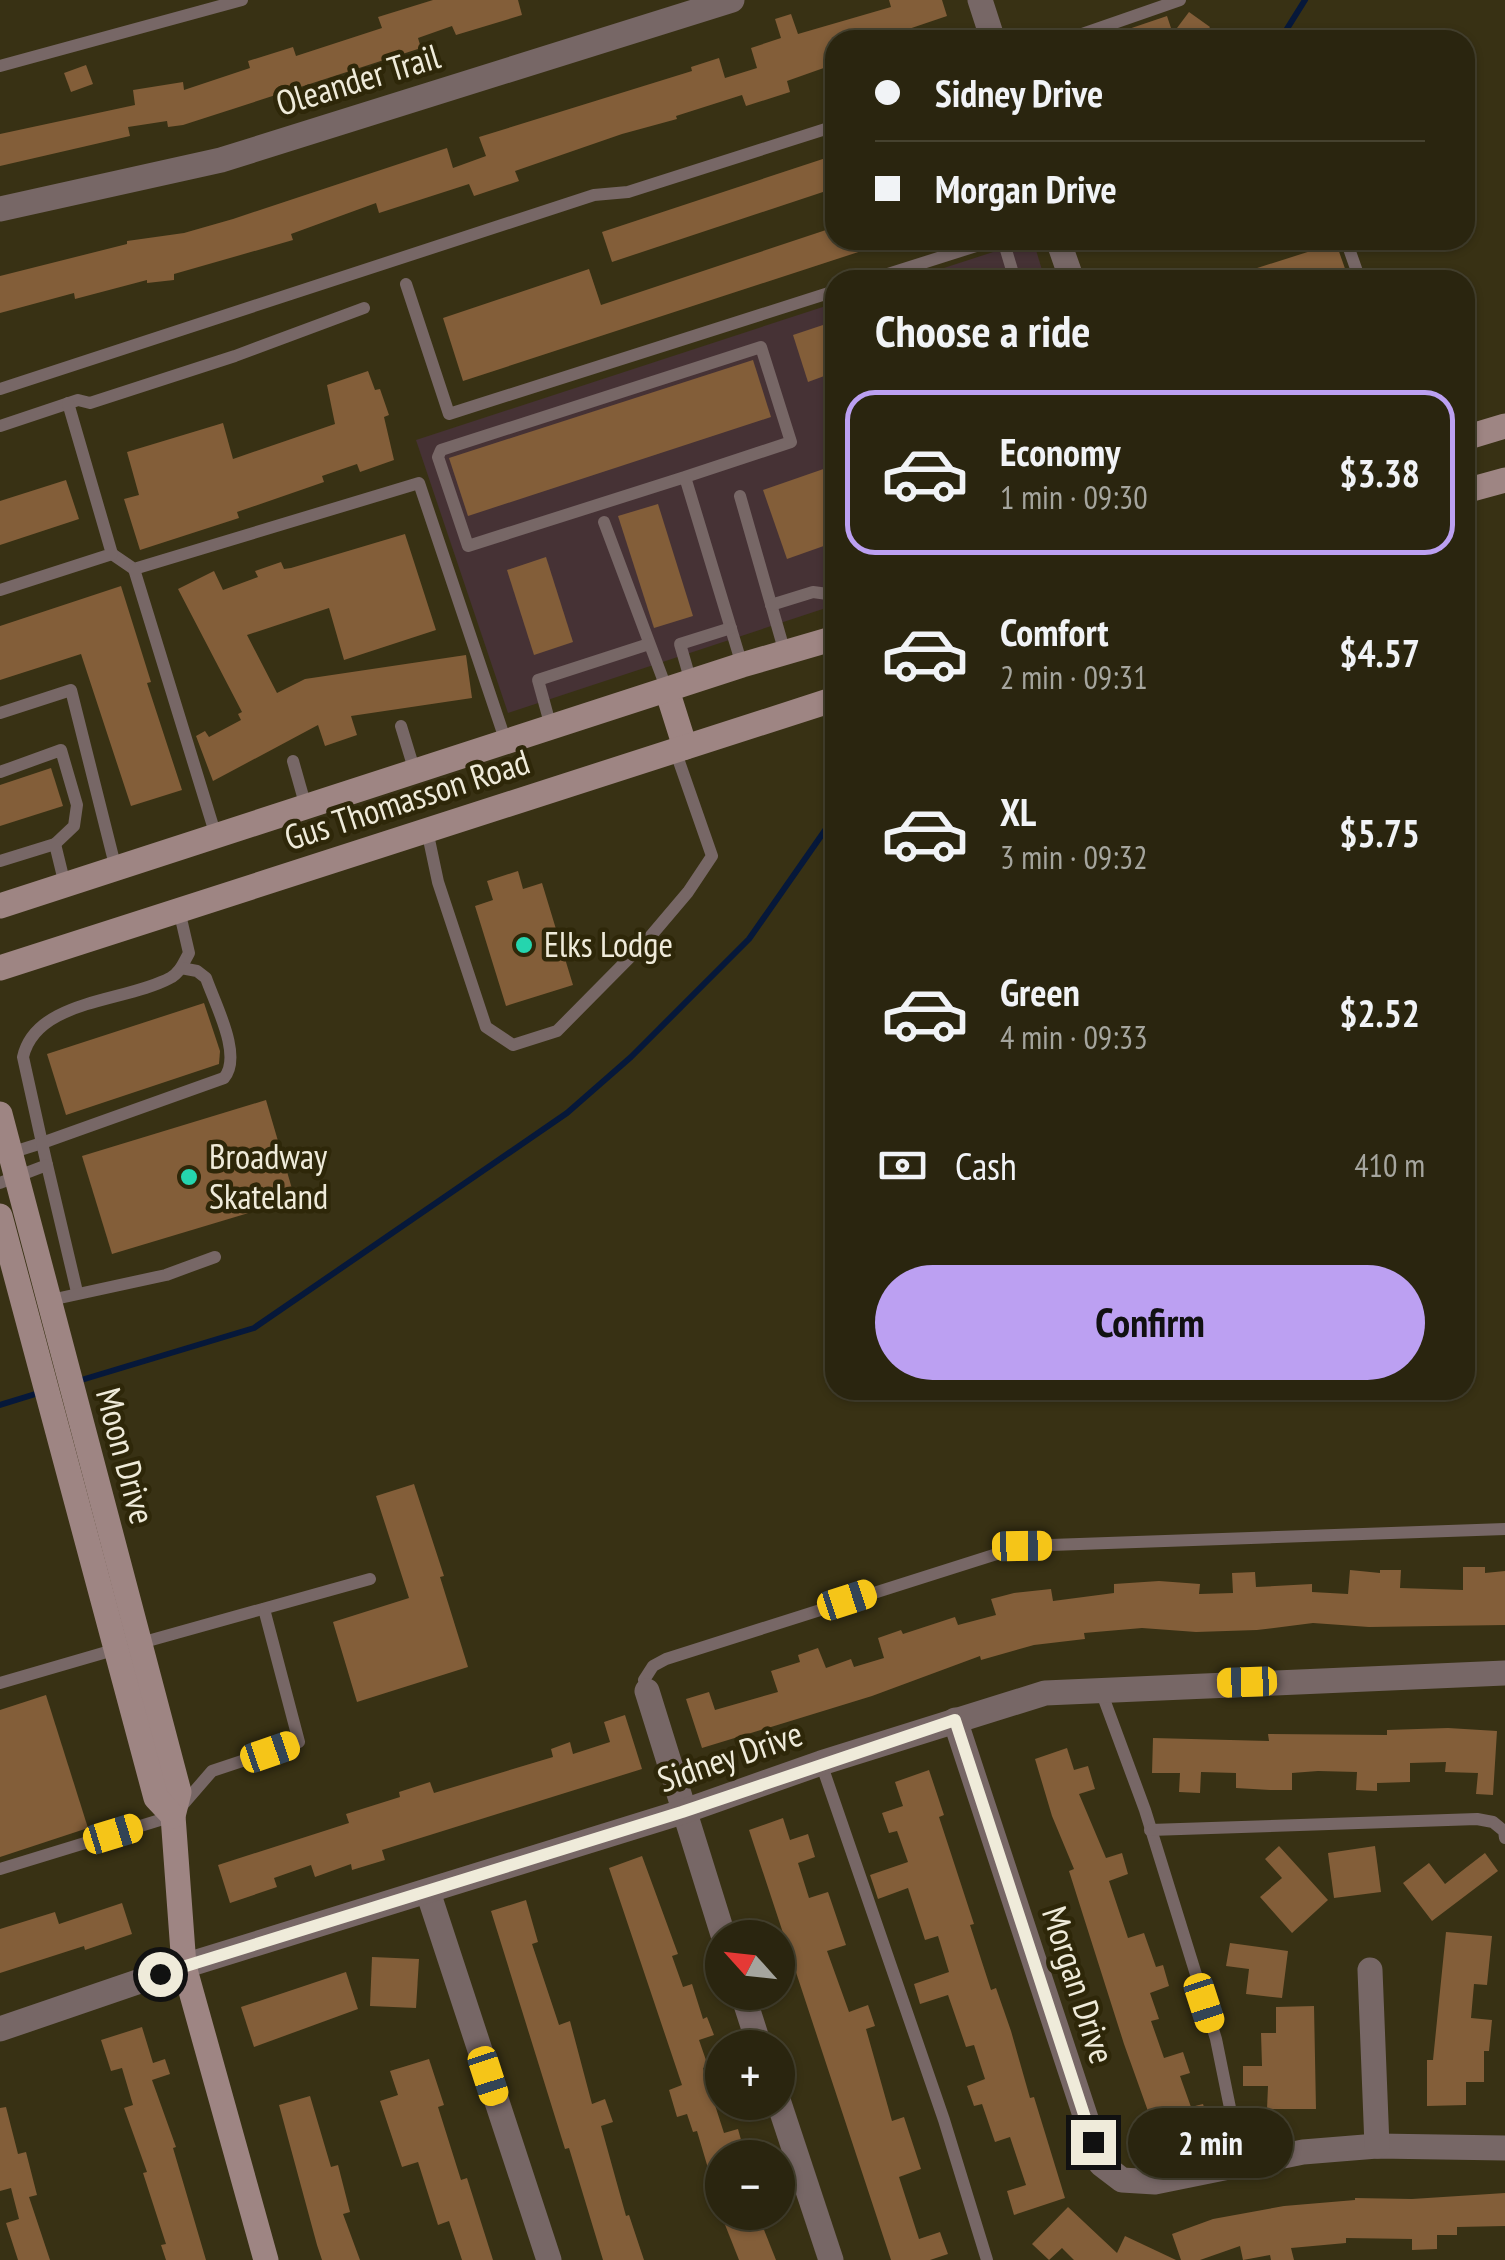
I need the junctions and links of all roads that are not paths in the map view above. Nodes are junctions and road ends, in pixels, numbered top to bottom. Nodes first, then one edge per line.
1 (242, 0) edge
2 (732, 0) edge
3 (980, 0) edge
4 (1180, 0) edge
5 (990, 30) edge
6 (1094, 30) edge
7 (0, 66) edge
8 (825, 129) edge
9 (0, 209) edge
10 (963, 250) edge
11 (900, 270) edge
12 (406, 284) dead end
13 (825, 294) edge
14 (364, 308) dead end
15 (0, 389) edge
16 (68, 403) junction
17 (0, 426) edge
18 (1505, 426) edge
19 (1475, 435) edge
20 (684, 476) junction
21 (1505, 480) edge
22 (1475, 488) edge
23 (740, 496) dead end
24 (604, 522) dead end
25 (112, 554) junction
26 (134, 569) junction
27 (0, 590) edge
28 (825, 594) edge
29 (771, 605) junction
30 (730, 628) junction
31 (825, 641) edge
32 (650, 644) junction
33 (785, 653) junction
34 (742, 666) junction
35 (679, 686) junction
36 (825, 702) edge
37 (0, 713) edge
38 (401, 726) dead end
39 (550, 727) junction
40 (506, 742) junction
41 (680, 748) junction
42 (293, 762) dead end
43 (0, 772) edge
44 (414, 772) junction
45 (306, 807) junction
46 (427, 830) junction
47 (216, 836) junction
48 (55, 844) junction
49 (0, 861) edge
50 (116, 869) junction
51 (66, 885) junction
52 (0, 906) edge
53 (179, 910) junction
54 (0, 968) edge
55 (181, 968) junction
56 (0, 1114) edge
57 (42, 1143) junction
58 (48, 1165) junction
59 (7, 1167) edge
60 (0, 1216) edge
61 (214, 1258) dead end
62 (77, 1292) junction
63 (36, 1304) junction
64 (1505, 1529) edge
65 (370, 1578) dead end
66 (264, 1609) junction
67 (128, 1646) junction
68 (1505, 1673) edge
69 (0, 1683) edge
70 (1100, 1689) junction
71 (647, 1691) joint
72 (955, 1720) junction
73 (821, 1763) junction
74 (682, 1812) junction
75 (173, 1816) junction
76 (1150, 1830) junction
77 (1505, 1838) edge
78 (0, 1869) edge
79 (428, 1892) junction
80 (718, 1920) edge
81 (184, 1966) junction
82 (1370, 1970) dead end
83 (0, 2029) edge
84 (785, 2120) edge
85 (1378, 2146) junction
86 (1505, 2148) edge
87 (1241, 2162) junction
88 (266, 2260) edge
89 (549, 2260) edge
90 (831, 2260) edge
91 (987, 2260) edge

1 - 7 lane
2 - 9 street, Oleander Trail
3 - 5 street
4 - 6 lane
8 - 15 lane
10 - 11 lane
12 - 13 lane
14 - 16 lane
16 - 17 lane
16 - 25 lane
18 - 19 main road
20 - 20 lane
20 - 30 lane
21 - 22 main road
23 - 29 lane
24 - 32 lane
25 - 26 lane
25 - 27 lane
26 - 40 lane
26 - 47 lane
28 - 29 lane
29 - 33 lane
30 - 34 lane
30 - 35 lane
31 - 33 main road, Gus Thomasson Road
32 - 35 lane
32 - 39 lane
33 - 34 main road, Gus Thomasson Road
34 - 35 main road, Gus Thomasson Road
35 - 39 main road, Gus Thomasson Road
35 - 41 main road
36 - 41 main road, Gus Thomasson Road
37 - 50 lane
38 - 44 lane
39 - 40 main road, Gus Thomasson Road
40 - 44 main road, Gus Thomasson Road
41 - 46 main road, Gus Thomasson Road
41 - 46 lane
42 - 45 lane
43 - 48 lane
44 - 45 main road, Gus Thomasson Road
45 - 47 main road, Gus Thomasson Road
46 - 53 main road, Gus Thomasson Road
47 - 50 main road, Gus Thomasson Road
48 - 49 lane
48 - 51 lane
50 - 51 main road, Gus Thomasson Road
51 - 52 main road, Gus Thomasson Road
53 - 54 main road, Gus Thomasson Road
53 - 55 lane
55 - 57 lane
55 - 57 lane
56 - 59 main road, Moon Drive
57 - 58 lane
57 - 59 lane
58 - 59 lane
58 - 62 lane
59 - 63 main road, Moon Drive
60 - 63 main road, Moon Drive
61 - 62 lane
62 - 63 lane
63 - 67 main road, Moon Drive
64 - 71 lane
65 - 66 lane
66 - 67 lane
66 - 75 lane
67 - 69 lane
67 - 75 main road, Moon Drive
68 - 70 street, Sidney Drive
70 - 72 street, Sidney Drive
70 - 76 lane
71 - 74 street
72 - 73 street, Sidney Drive
72 - 87 street, Morgan Drive
73 - 74 street, Sidney Drive
73 - 91 lane
74 - 79 street, Sidney Drive
74 - 80 street
75 - 78 lane
75 - 81 main road, Moon Drive
76 - 77 lane
76 - 87 lane
79 - 81 street, Sidney Drive
79 - 89 street
81 - 83 street, Sidney Drive
81 - 88 main road, Moon Drive
82 - 85 street
84 - 90 street
85 - 86 street, Morgan Drive
85 - 87 street, Morgan Drive

